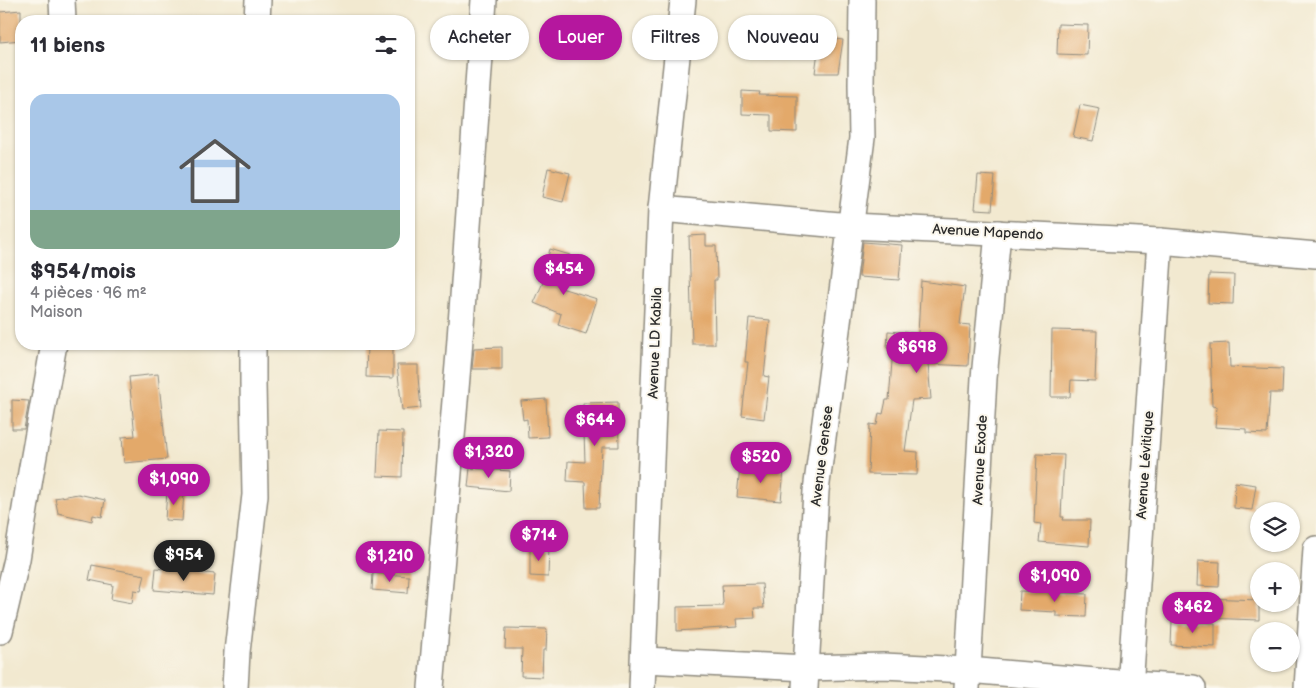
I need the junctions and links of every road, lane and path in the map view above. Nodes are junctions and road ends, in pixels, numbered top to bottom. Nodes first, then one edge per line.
1 (62, 0) edge
2 (258, 0) edge
3 (484, 0) edge
4 (683, 0) edge
5 (862, 0) edge
6 (63, 15) edge
7 (257, 15) edge
8 (660, 209) junction
9 (851, 226) junction
10 (998, 233) junction
11 (1160, 241) junction
12 (1316, 255) edge
13 (53, 350) edge
14 (253, 350) edge
15 (1316, 548) edge
16 (0, 632) edge
17 (644, 660) junction
18 (806, 678) edge
19 (967, 679) edge
20 (1130, 686) edge
21 (235, 688) edge
22 (431, 688) edge
23 (642, 688) edge
24 (1193, 688) edge
25 (1307, 688) edge

1 - 6 street
2 - 7 street
3 - 22 street
4 - 8 street, Avenue LD Kabila
5 - 9 street, Avenue Genèse
8 - 9 street, Avenue Mapendo
8 - 17 street, Avenue LD Kabila
9 - 10 street, Avenue Mapendo
9 - 18 street, Avenue Genèse
10 - 11 street, Avenue Mapendo
10 - 19 street, Avenue Exode
11 - 12 street, Avenue Mapendo
11 - 20 street, Avenue Lévitique
13 - 16 street
14 - 21 street
15 - 25 street
17 - 18 street
17 - 23 street, Avenue LD Kabila
18 - 19 street
19 - 20 street
20 - 24 street

